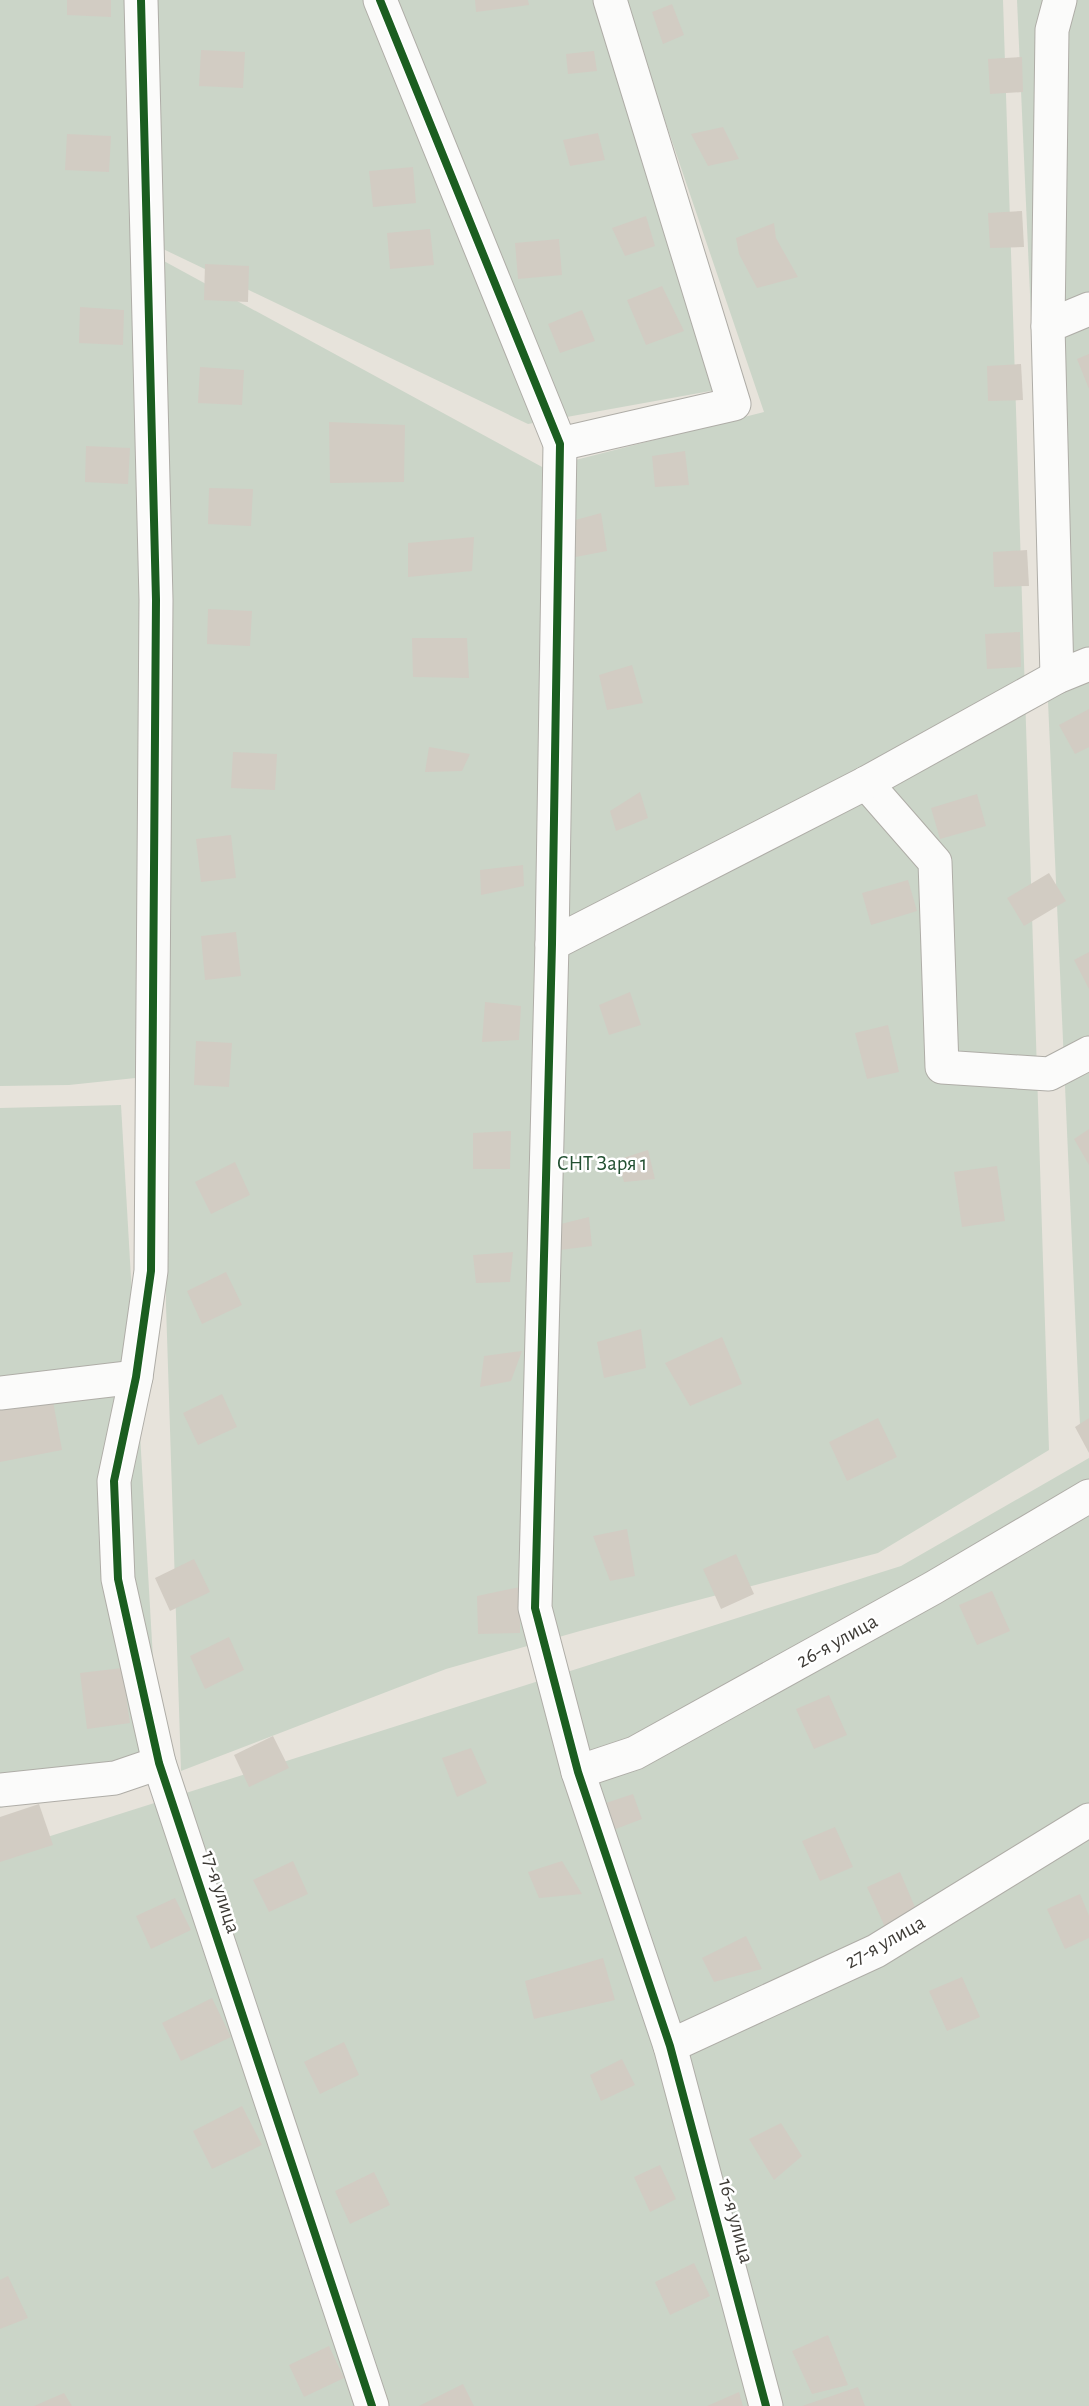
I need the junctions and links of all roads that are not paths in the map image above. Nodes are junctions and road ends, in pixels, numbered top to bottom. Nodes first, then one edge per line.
1 (141, 0) edge
2 (380, 0) edge
3 (610, 0) edge
4 (1060, 0) edge
5 (1089, 309) edge
6 (1048, 326) junction
7 (560, 444) junction
8 (1089, 664) edge
9 (1057, 677) junction
10 (866, 783) junction
11 (552, 944) junction
12 (1089, 1053) edge
13 (136, 1377) junction
14 (0, 1393) edge
15 (1089, 1496) edge
16 (159, 1762) junction
17 (578, 1772) junction
18 (0, 1790) edge
19 (1089, 1820) edge
20 (670, 2046) junction
21 (372, 2406) edge
22 (766, 2406) edge

1 - 13 street, 17-я улица
2 - 7 street
3 - 7 street
4 - 6 street
5 - 6 street
6 - 9 street
7 - 11 street, 16-я улица
8 - 9 street
9 - 10 street
10 - 11 street
10 - 12 street
11 - 17 street, 16-я улица
13 - 14 street
13 - 16 street, 17-я улица
15 - 17 street, 26-я улица
16 - 18 street
16 - 21 street, 17-я улица
17 - 20 street, 16-я улица
19 - 20 street, 27-я улица
20 - 22 street, 16-я улица

